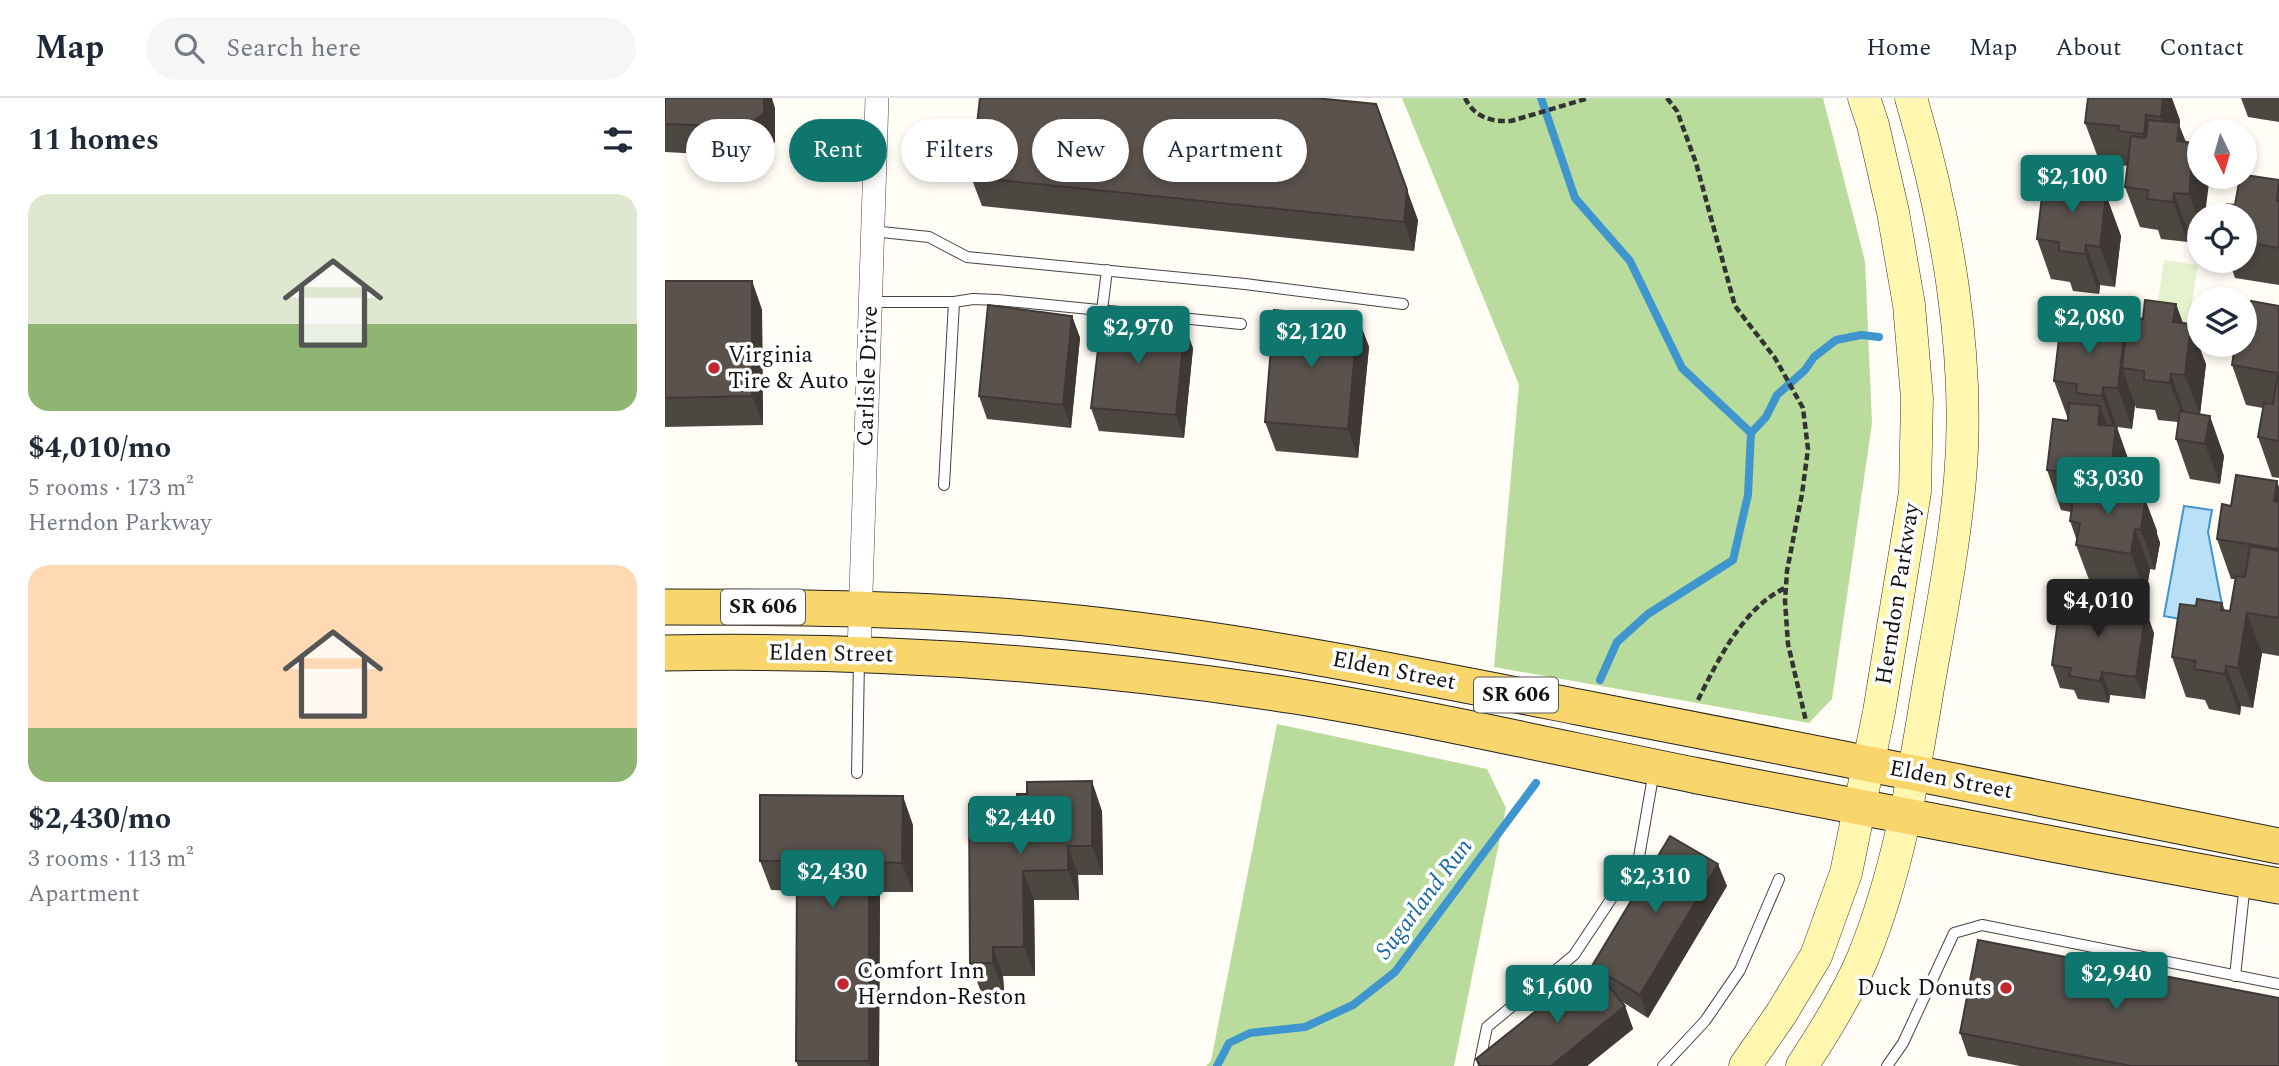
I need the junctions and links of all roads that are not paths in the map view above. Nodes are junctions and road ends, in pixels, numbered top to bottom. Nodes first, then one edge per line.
1 (877, 98) edge
2 (1864, 98) edge
3 (1911, 98) edge
4 (872, 231) junction
5 (1107, 270) junction
6 (870, 302) junction
7 (954, 302) junction
8 (1403, 304) dead end
9 (1102, 310) junction
10 (1241, 324) dead end
11 (944, 485) dead end
12 (665, 607) edge
13 (860, 608) junction
14 (665, 653) edge
15 (859, 653) junction
16 (1869, 764) junction
17 (1655, 767) junction
18 (1914, 772) junction
19 (857, 773) dead end
20 (1861, 807) junction
21 (1906, 816) junction
22 (2279, 846) edge
23 (1779, 879) dead end
24 (2245, 880) junction
25 (2279, 886) edge
26 (2235, 976) junction
27 (2279, 984) edge
28 (1479, 1066) edge
29 (1663, 1066) edge
30 (1745, 1066) edge
31 (1802, 1066) edge
32 (1887, 1066) edge

1 - 4 street, Carlisle Drive
2 - 16 main road, Herndon Parkway
3 - 18 main road, Herndon Parkway
4 - 5 lane
4 - 6 street, Carlisle Drive
5 - 8 lane
5 - 9 lane
6 - 7 lane
6 - 13 street, Carlisle Drive
7 - 9 lane
7 - 11 lane
9 - 10 lane
12 - 13 main road, Elden Street / SR 606
13 - 15 street, Carlisle Drive
13 - 16 main road, Elden Street / SR 606
14 - 15 main road, Elden Street / SR 606
15 - 17 main road, Elden Street / SR 606
15 - 19 lane
16 - 18 main road, Elden Street / SR 606
16 - 20 main road, Herndon Parkway
17 - 20 main road, Elden Street / SR 606
17 - 28 lane
18 - 21 main road, Herndon Parkway
18 - 22 main road, Elden Street
20 - 21 main road, Elden Street / SR 606
20 - 30 main road, Herndon Parkway
21 - 24 main road, Elden Street
21 - 31 main road, Herndon Parkway
23 - 29 lane
24 - 25 main road, Elden Street
24 - 26 lane
26 - 27 lane
26 - 32 lane

